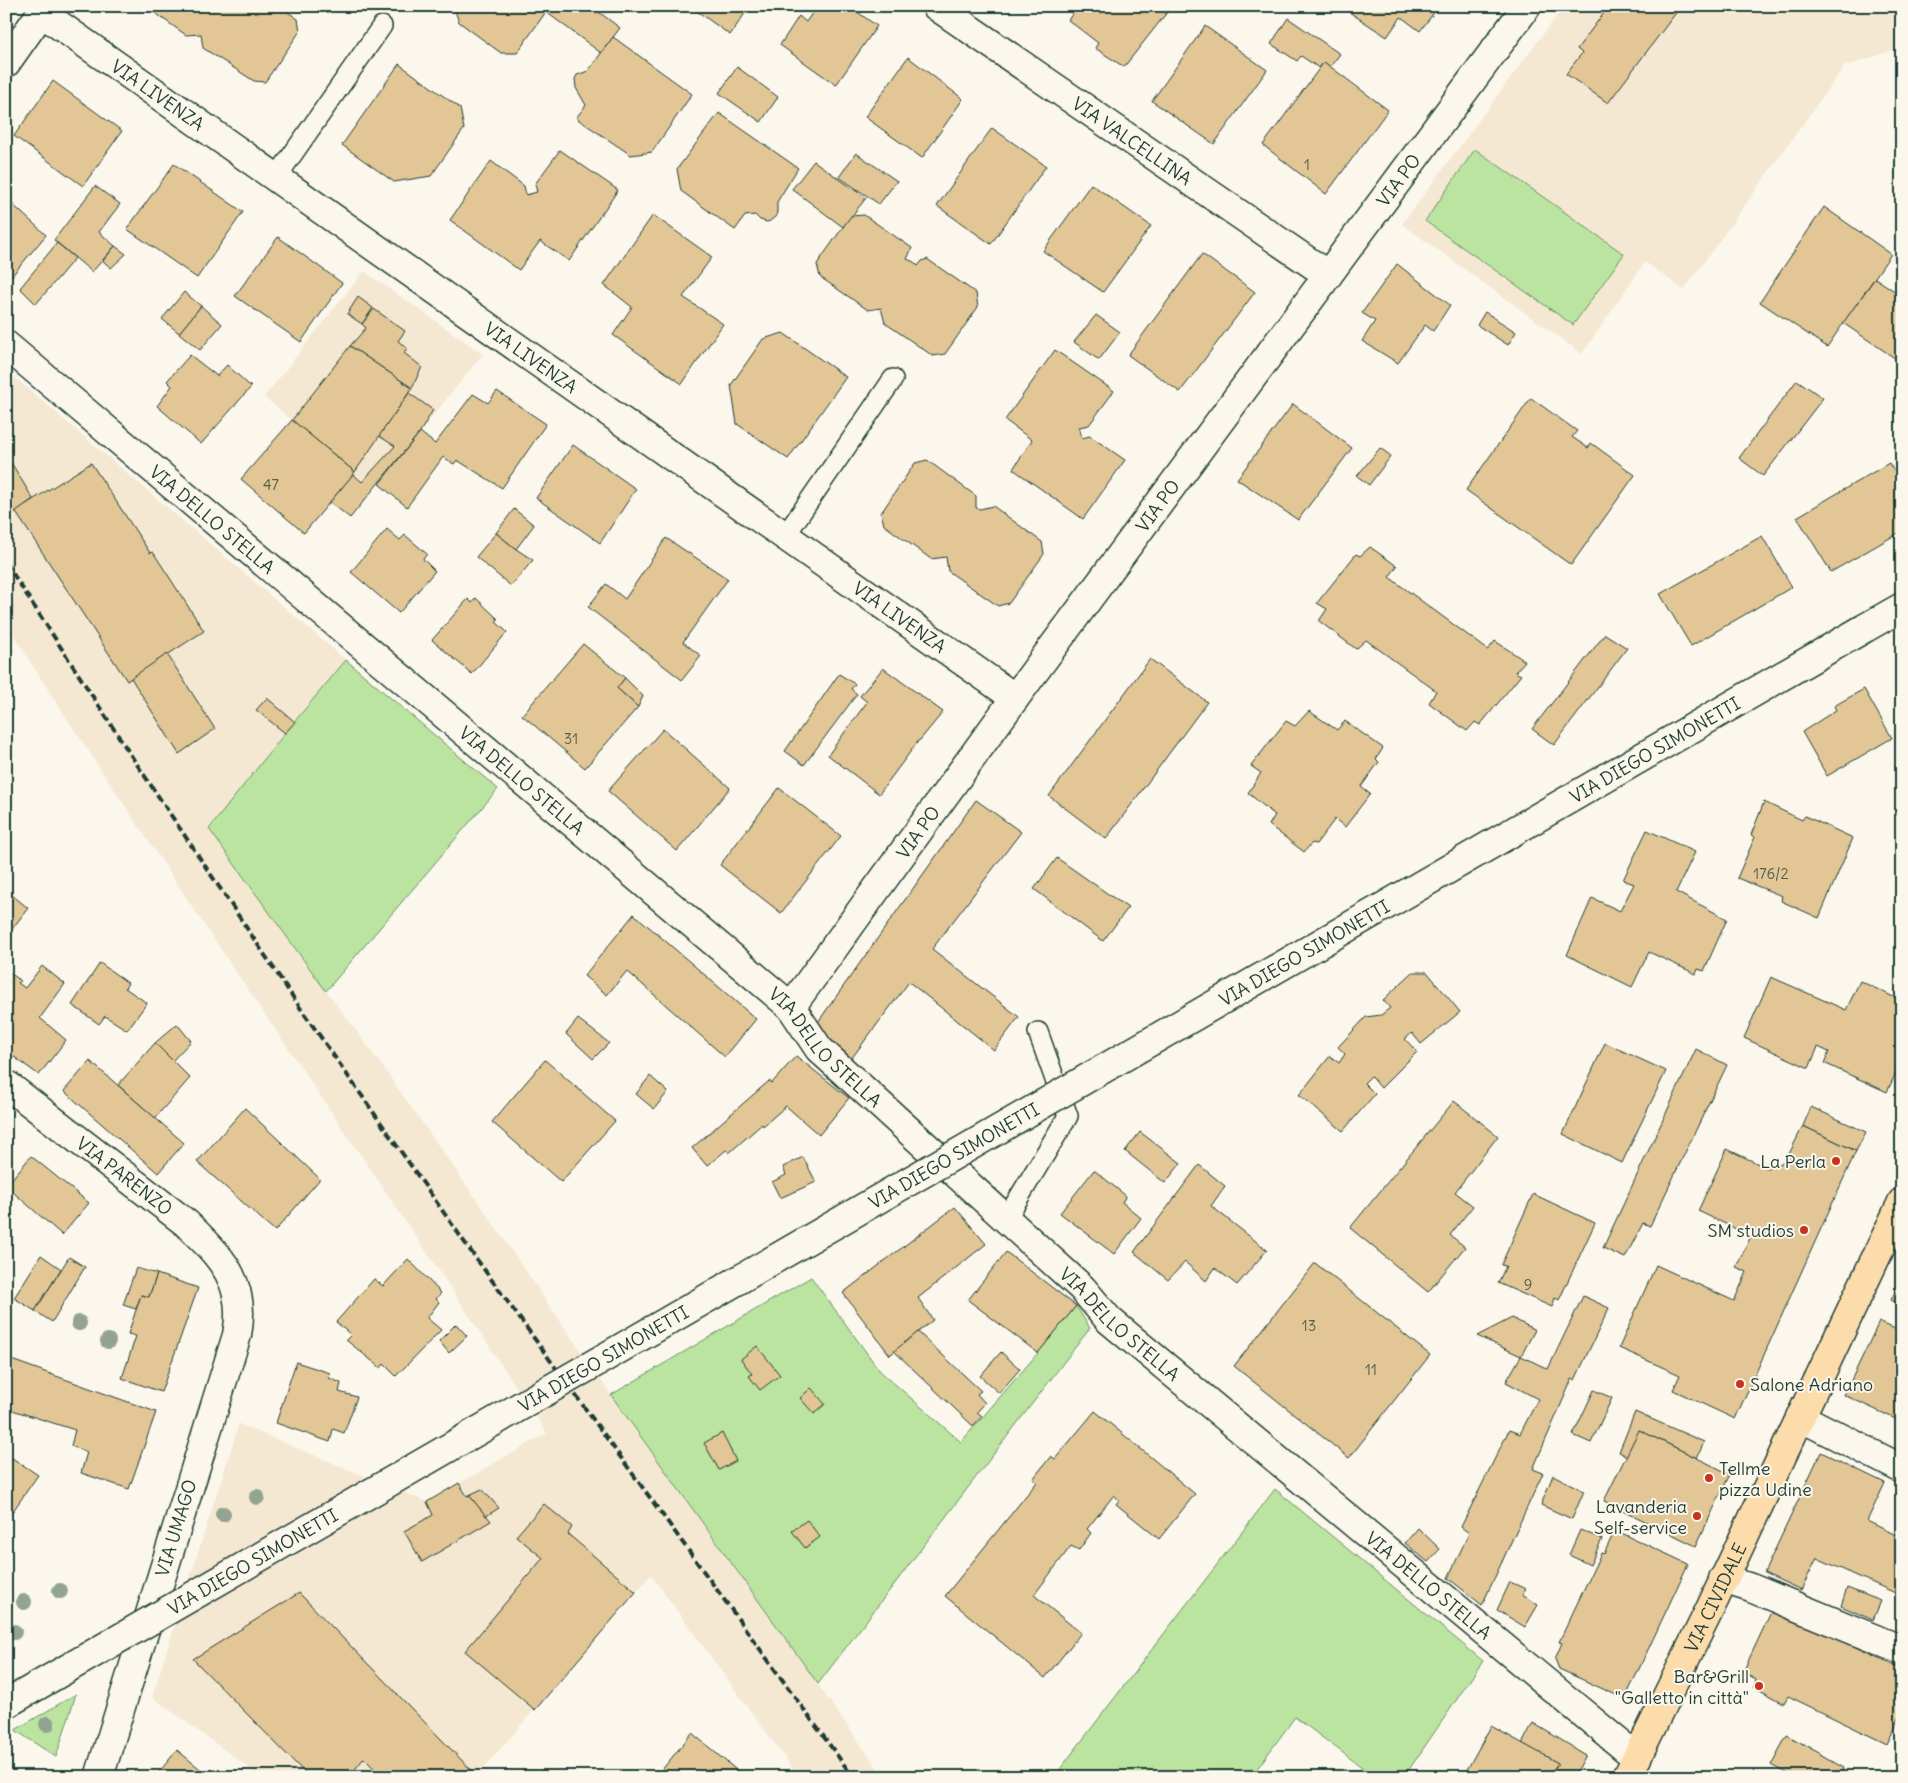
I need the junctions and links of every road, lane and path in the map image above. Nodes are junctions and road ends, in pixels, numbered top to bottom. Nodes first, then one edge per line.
1 (936, 6) edge
2 (1527, 6) edge
3 (44, 9) edge
4 (382, 26) dead end
5 (6, 63) edge
6 (276, 178) junction
7 (1328, 276) junction
8 (6, 345) edge
9 (893, 379) dead end
10 (785, 536) junction
11 (1902, 606) edge
12 (1015, 698) junction
13 (791, 1007) junction
14 (1038, 1032) dead end
15 (6, 1084) edge
16 (1902, 1202) edge
17 (1006, 1219) junction
18 (232, 1278) joint
19 (1800, 1418) junction
20 (1902, 1470) edge
21 (1723, 1579) junction
22 (1902, 1650) edge
23 (6, 1704) edge
24 (1632, 1767) edge
25 (99, 1777) edge

1 - 7 street, VIA VALCELLINA
2 - 7 street, VIA PO
3 - 5 street
3 - 6 street, VIA LIVENZA
4 - 6 lane
6 - 10 street, VIA LIVENZA
7 - 12 street, VIA PO
8 - 13 street, VIA DELLO STELLA
9 - 10 lane
10 - 12 street, VIA LIVENZA
11 - 23 street, VIA DIEGO SIMONETTI, bridge
12 - 13 street, VIA PO
13 - 17 street, VIA DELLO STELLA
14 - 17 lane
15 - 18 street, VIA PARENZO
16 - 19 main road, VIA CIVIDALE
17 - 24 street, VIA DELLO STELLA
18 - 25 street, VIA UMAGO
19 - 20 street
19 - 21 main road, VIA CIVIDALE
21 - 22 street
21 - 24 main road, VIA CIVIDALE

